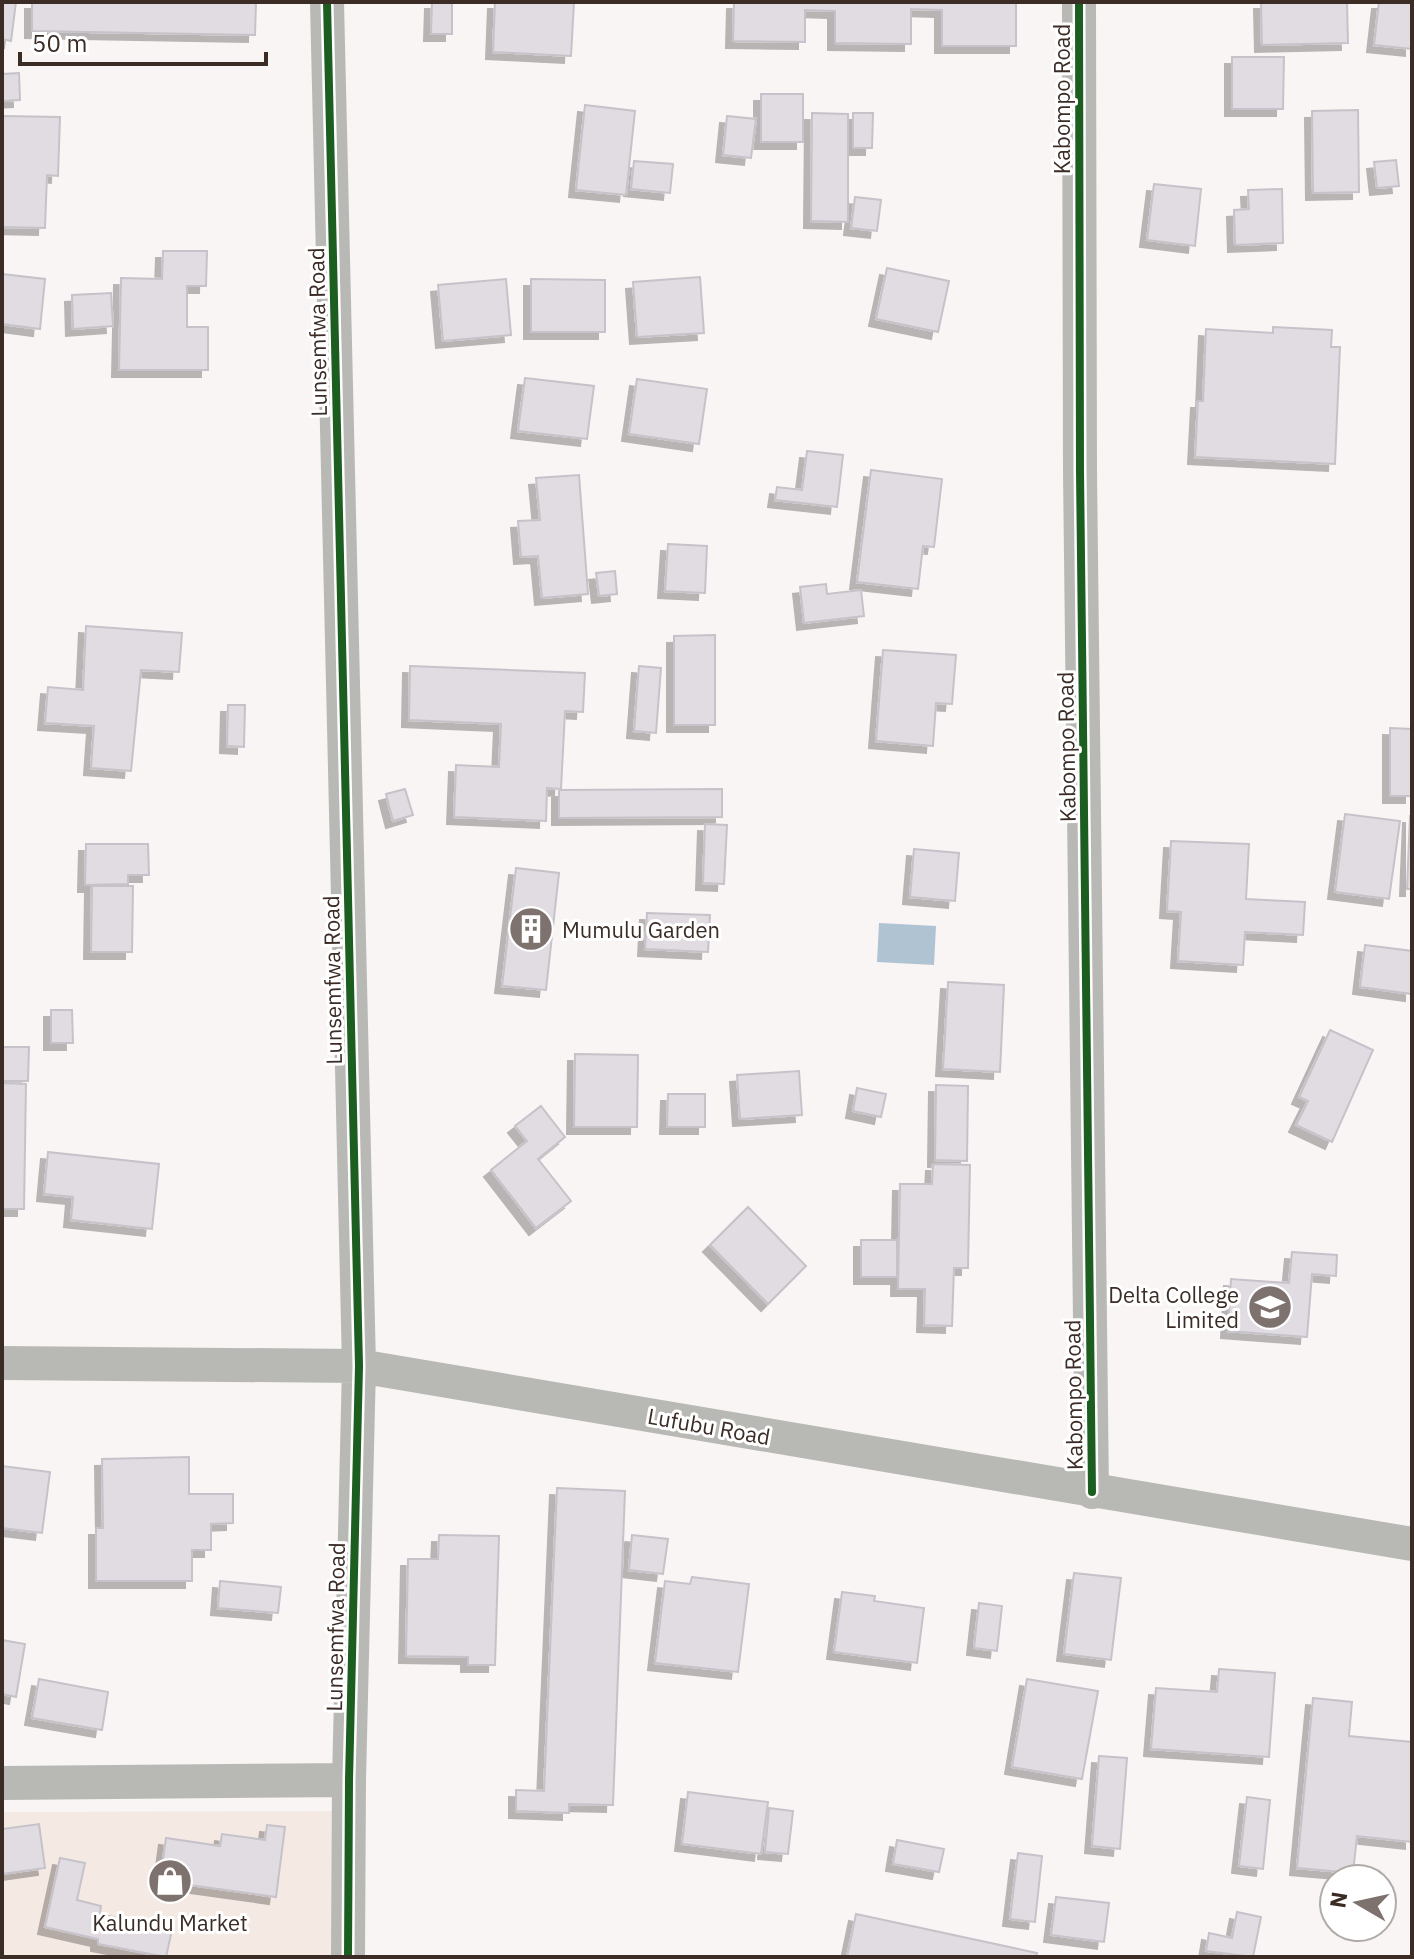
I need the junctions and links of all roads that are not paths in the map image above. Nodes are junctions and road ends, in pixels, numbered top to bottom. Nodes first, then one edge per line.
1 (327, 2) edge
2 (1079, 2) edge
3 (2, 1363) edge
4 (359, 1366) junction
5 (1092, 1492) junction
6 (1412, 1544) edge
7 (349, 1780) junction
8 (2, 1783) edge
9 (348, 1957) edge

1 - 4 street, Lunsemfwa Road
2 - 5 street, Kabompo Road
3 - 4 street, Lufubu Road
4 - 5 street, Lufubu Road
4 - 7 street, Lunsemfwa Road
5 - 6 street, Lufubu Road
7 - 8 street
7 - 9 street, Lunsemfwa Road

